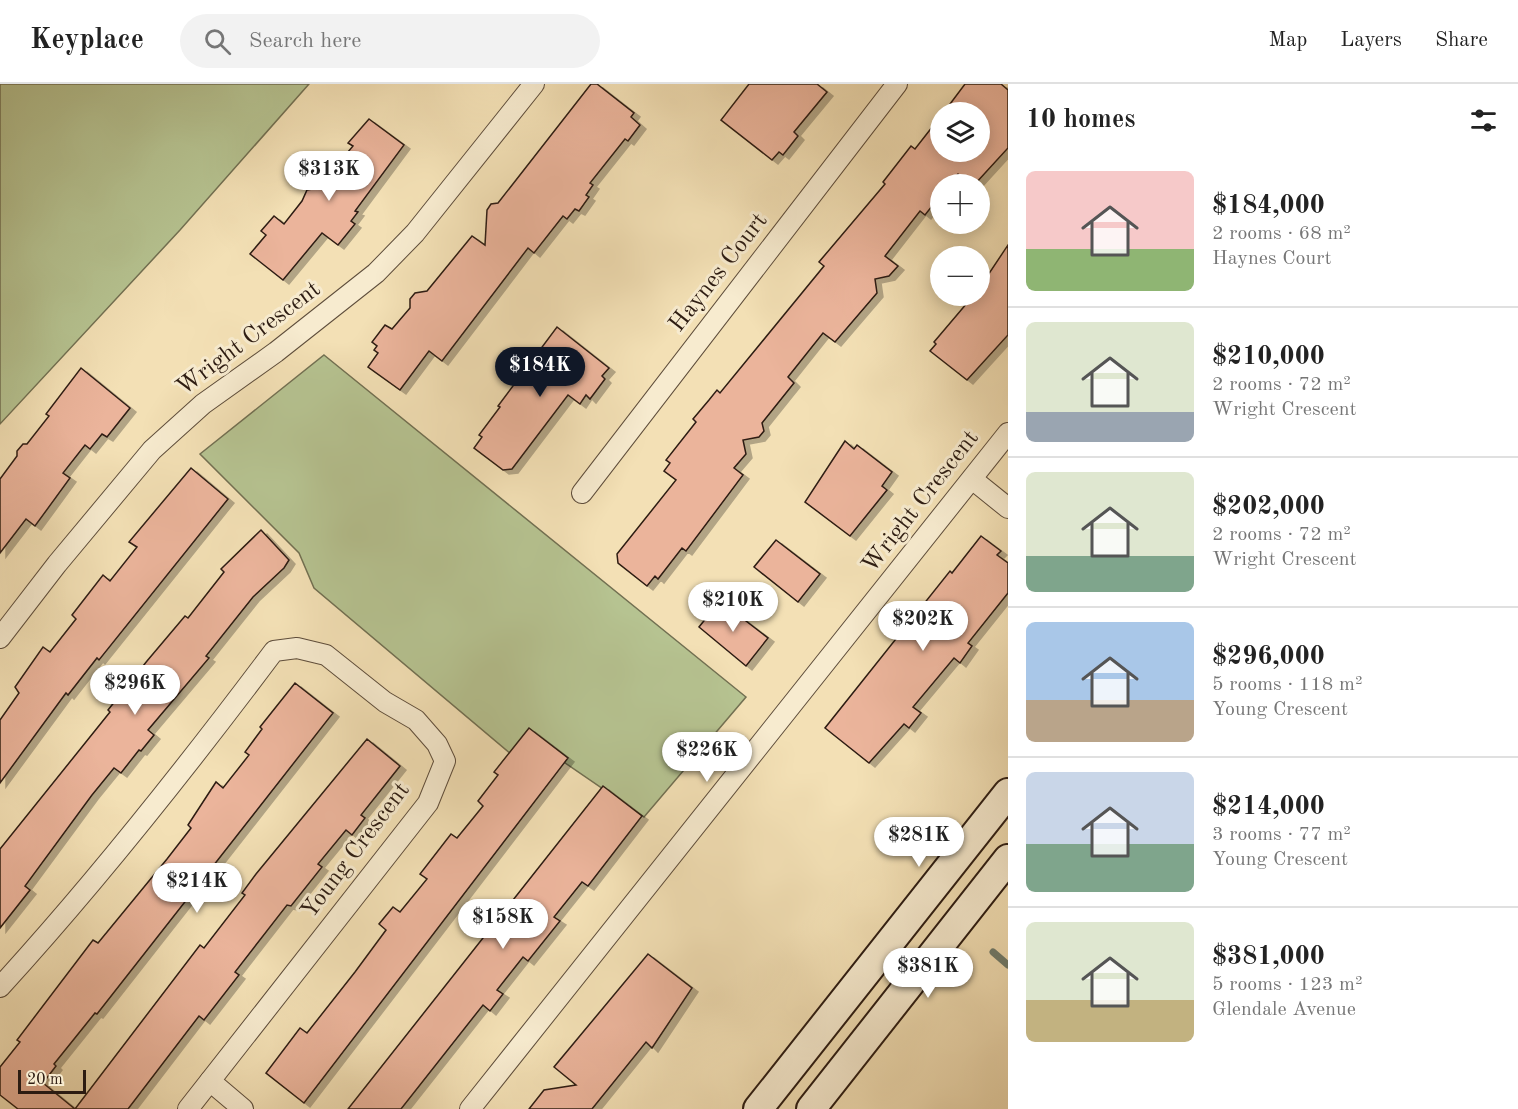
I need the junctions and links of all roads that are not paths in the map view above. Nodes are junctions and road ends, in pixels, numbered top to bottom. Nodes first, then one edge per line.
1 (534, 84) edge
2 (897, 84) edge
3 (1008, 433) edge
4 (972, 479) junction
5 (582, 493) dead end
6 (1008, 508) edge
7 (0, 639) edge
8 (1008, 793) edge
9 (1008, 860) edge
10 (0, 987) edge
11 (210, 1081) junction
12 (188, 1109) edge
13 (243, 1109) edge
14 (470, 1109) edge
15 (758, 1109) edge
16 (811, 1109) edge

1 - 7 street, Wright Crescent
2 - 5 street, Haynes Court
3 - 4 street, Wright Crescent
4 - 6 street
4 - 14 street, Wright Crescent
8 - 15 main road
9 - 16 main road
10 - 11 street, Young Crescent
11 - 12 street, Young Crescent
11 - 13 street

